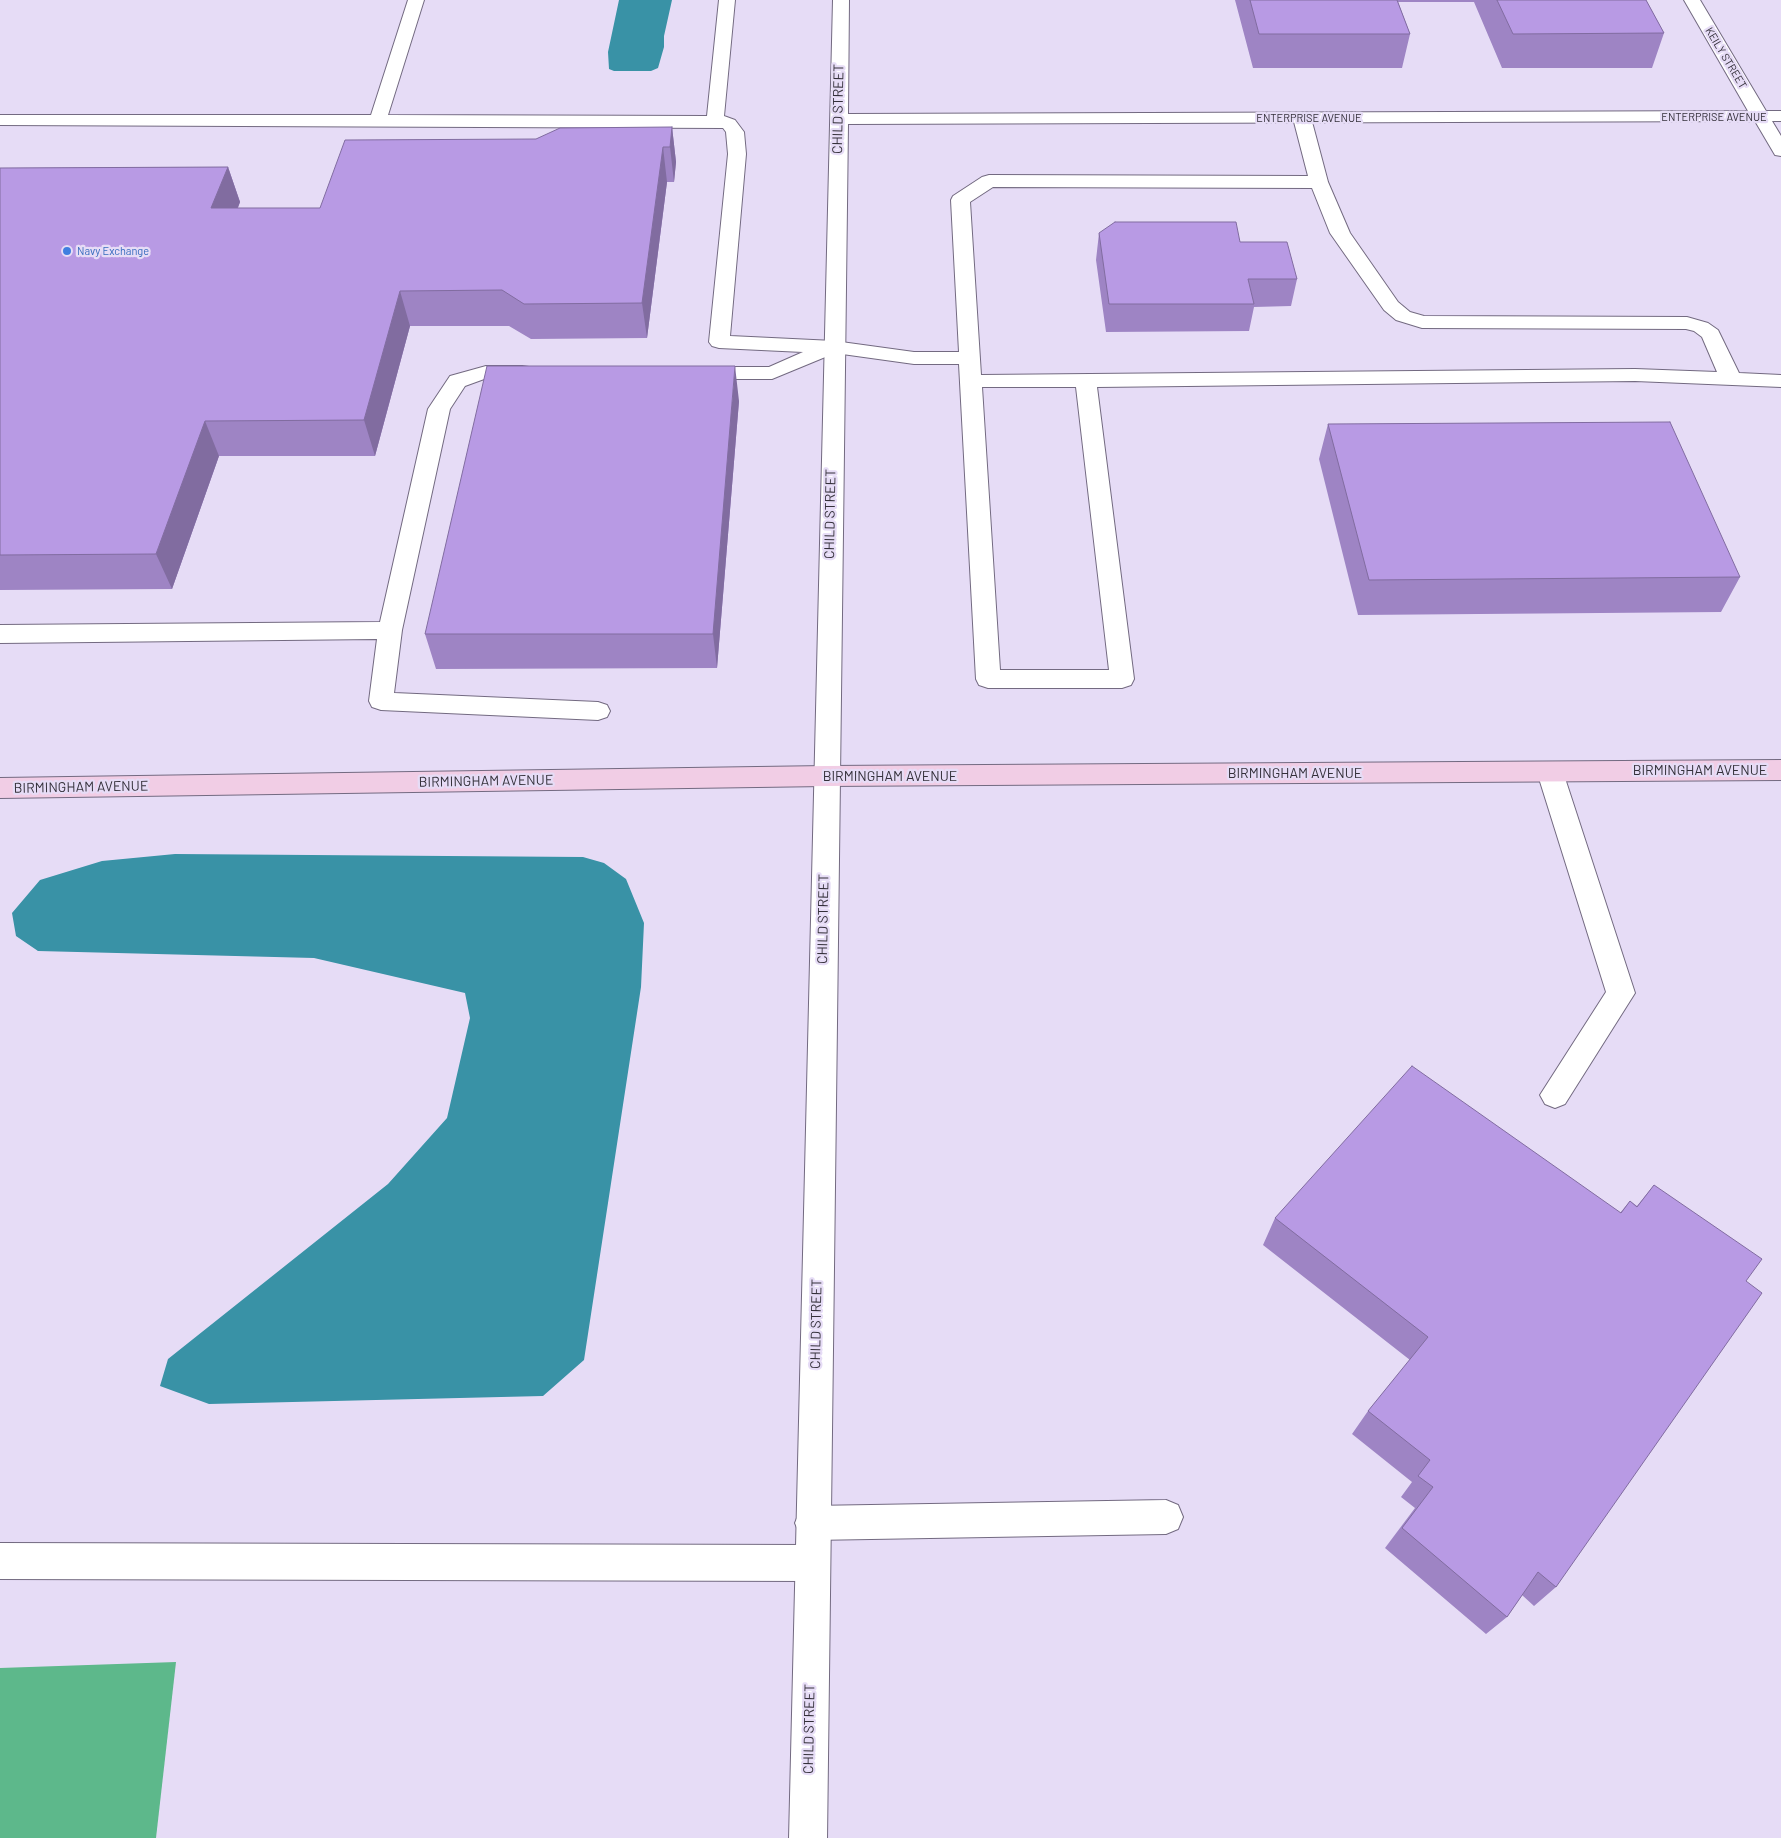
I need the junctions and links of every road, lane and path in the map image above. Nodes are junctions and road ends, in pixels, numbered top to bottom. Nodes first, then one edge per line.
1 (416, 0) edge
2 (727, 0) edge
3 (841, 0) edge
4 (1692, 0) edge
5 (1761, 116) junction
6 (1781, 116) edge
7 (1302, 118) junction
8 (838, 119) junction
9 (0, 120) edge
10 (378, 120) junction
11 (715, 120) junction
12 (1781, 151) edge
13 (1319, 182) junction
14 (834, 347) junction
15 (969, 358) junction
16 (545, 372) edge
17 (673, 372) edge
18 (1731, 379) junction
19 (970, 381) junction
20 (1086, 381) junction
21 (1781, 381) edge
22 (390, 630) junction
23 (0, 634) edge
24 (598, 711) dead end
25 (1781, 770) edge
26 (1550, 772) junction
27 (826, 776) junction
28 (0, 788) edge
29 (1555, 1095) dead end
30 (1166, 1517) dead end
31 (812, 1523) junction
32 (0, 1561) edge
33 (812, 1563) junction
34 (808, 1838) edge

1 - 10 street
2 - 11 street
3 - 8 street, CHILD STREET
4 - 5 street, KEILY STREET
5 - 6 street, ENTERPRISE AVENUE
5 - 7 street, ENTERPRISE AVENUE
5 - 12 street, KEILY STREET
7 - 8 street, ENTERPRISE AVENUE
7 - 13 street
8 - 14 street, CHILD STREET
9 - 10 street
10 - 11 street
11 - 14 street
13 - 15 street
13 - 18 street
14 - 15 street
14 - 17 street
14 - 27 street, CHILD STREET
15 - 19 street
16 - 22 street
18 - 20 street
18 - 21 street
19 - 20 street
19 - 20 street
22 - 23 street
22 - 24 street
25 - 26 main road, BIRMINGHAM AVENUE
26 - 27 main road, BIRMINGHAM AVENUE
26 - 29 street
27 - 28 main road, BIRMINGHAM AVENUE
27 - 31 street, CHILD STREET
30 - 31 street
31 - 33 street, CHILD STREET
32 - 33 street
33 - 34 street, CHILD STREET

